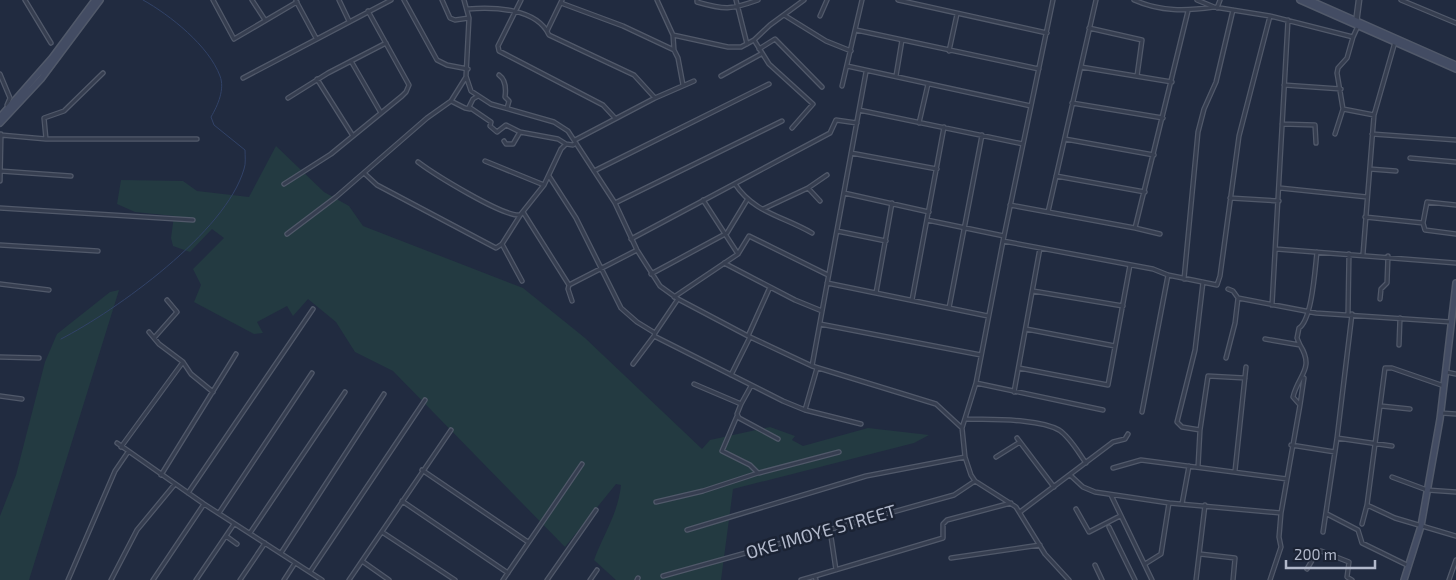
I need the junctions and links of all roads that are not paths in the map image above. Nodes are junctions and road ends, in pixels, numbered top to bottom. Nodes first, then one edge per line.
1 (25, 0) edge
2 (95, 0) edge
3 (100, 0) edge
4 (212, 0) edge
5 (252, 0) edge
6 (339, 0) edge
7 (391, 0) edge
8 (404, 0) edge
9 (442, 0) edge
10 (464, 0) edge
11 (521, 0) edge
12 (657, 0) edge
13 (697, 0) edge
14 (736, 0) edge
15 (758, 0) edge
16 (804, 0) edge
17 (827, 0) edge
18 (862, 0) edge
19 (898, 0) edge
20 (1053, 0) edge
21 (1096, 0) edge
22 (1134, 0) edge
23 (1197, 0) edge
24 (1220, 0) edge
25 (1300, 0) edge
26 (1309, 0) edge
27 (1359, 0) edge
28 (1401, 0) edge
29 (296, 1) edge
30 (382, 2) edge
31 (561, 2) edge
32 (738, 7) junction
33 (1216, 8) junction
34 (468, 9) junction
35 (1233, 10) junction
36 (368, 11) junction
37 (515, 11) junction
38 (1188, 11) junction
39 (957, 14) junction
40 (784, 15) junction
41 (820, 16) dead end
42 (1270, 16) junction
43 (469, 18) junction
44 (265, 20) junction
45 (349, 20) junction
46 (1288, 20) junction
47 (1456, 23) edge
48 (1357, 24) junction
49 (1089, 28) junction
50 (856, 30) junction
51 (547, 31) junction
52 (1047, 33) junction
53 (673, 35) junction
54 (1353, 36) junction
55 (316, 38) junction
56 (754, 40) junction
57 (902, 40) junction
58 (1395, 42) junction
59 (386, 43) junction
60 (51, 44) dead end
61 (748, 44) junction
62 (759, 49) junction
63 (674, 50) junction
64 (851, 51) junction
65 (949, 51) junction
66 (761, 54) junction
67 (351, 60) junction
68 (1456, 65) edge
69 (847, 66) junction
70 (1081, 67) junction
71 (468, 69) junction
72 (1039, 69) junction
73 (1456, 69) edge
74 (866, 72) junction
75 (104, 73) dead end
76 (0, 74) edge
77 (499, 75) dead end
78 (466, 76) junction
79 (721, 76) dead end
80 (896, 76) junction
81 (1137, 76) junction
82 (243, 78) dead end
83 (317, 79) junction
84 (694, 81) dead end
85 (1172, 82) junction
86 (769, 84) dead end
87 (928, 84) junction
88 (682, 85) junction
89 (1284, 85) junction
90 (842, 86) dead end
91 (822, 87) dead end
92 (1341, 89) junction
93 (478, 96) junction
94 (288, 98) dead end
95 (655, 98) junction
96 (451, 101) junction
97 (1072, 103) junction
98 (1031, 106) junction
99 (8, 108) junction
100 (506, 108) junction
101 (471, 109) junction
102 (1342, 109) junction
103 (859, 110) junction
104 (381, 113) junction
105 (1374, 115) junction
106 (0, 117) edge
107 (615, 118) junction
108 (1163, 118) junction
109 (782, 121) dead end
110 (0, 122) edge
111 (857, 123) junction
112 (919, 123) junction
113 (1282, 124) junction
114 (944, 127) junction
115 (792, 128) dead end
116 (520, 132) junction
117 (1, 134) edge
118 (1335, 134) dead end
119 (1372, 134) junction
120 (982, 135) junction
121 (353, 136) junction
122 (46, 139) junction
123 (197, 139) dead end
124 (1065, 139) junction
125 (1456, 140) edge
126 (504, 142) dead end
127 (576, 142) junction
128 (1316, 143) dead end
129 (566, 144) junction
130 (1023, 144) junction
131 (851, 153) junction
132 (1154, 155) junction
133 (1410, 158) dead end
134 (418, 162) dead end
135 (485, 162) dead end
136 (1456, 162) edge
137 (937, 169) junction
138 (1370, 169) junction
139 (0, 171) edge
140 (594, 171) junction
141 (1396, 171) dead end
142 (364, 173) junction
143 (827, 175) dead end
144 (71, 176) dead end
145 (549, 176) junction
146 (1056, 176) junction
147 (0, 181) edge
148 (284, 184) dead end
149 (735, 184) junction
150 (544, 185) junction
151 (808, 188) junction
152 (1280, 188) junction
153 (1146, 192) junction
154 (844, 193) junction
155 (1367, 197) junction
156 (1230, 198) junction
157 (703, 200) junction
158 (746, 200) junction
159 (820, 201) dead end
160 (1279, 201) junction
161 (614, 203) junction
162 (892, 203) junction
163 (1456, 204) edge
164 (1010, 205) junction
165 (0, 208) edge
166 (762, 209) junction
167 (929, 212) junction
168 (1048, 212) junction
169 (522, 213) junction
170 (1366, 217) junction
171 (193, 220) dead end
172 (927, 220) junction
173 (1424, 223) junction
174 (964, 228) junction
175 (1135, 228) junction
176 (837, 230) junction
177 (812, 233) dead end
178 (287, 234) dead end
179 (1160, 234) dead end
180 (1456, 234) edge
181 (724, 235) junction
182 (1004, 236) junction
183 (631, 239) junction
184 (886, 241) junction
185 (1003, 241) junction
186 (502, 244) junction
187 (0, 245) edge
188 (1040, 248) junction
189 (1276, 249) junction
190 (637, 250) junction
191 (98, 251) dead end
192 (1317, 252) junction
193 (738, 254) junction
194 (1349, 254) junction
195 (1363, 254) junction
196 (1388, 256) junction
197 (724, 263) junction
198 (1456, 263) edge
199 (1130, 265) junction
200 (599, 268) junction
201 (651, 274) junction
202 (828, 275) junction
203 (1168, 275) junction
204 (1184, 278) junction
205 (522, 281) dead end
206 (1203, 282) junction
207 (827, 283) junction
208 (1456, 283) edge
209 (0, 284) edge
210 (569, 285) junction
211 (770, 288) junction
212 (1228, 289) dead end
213 (49, 290) dead end
214 (1033, 291) junction
215 (876, 293) junction
216 (1456, 294) edge
217 (676, 298) junction
218 (1238, 298) junction
219 (1380, 299) dead end
220 (167, 300) dead end
221 (912, 300) junction
222 (572, 301) dead end
223 (1272, 305) junction
224 (1122, 306) junction
225 (949, 308) junction
226 (313, 309) dead end
227 (822, 311) junction
228 (1308, 312) junction
229 (1350, 314) junction
230 (988, 316) junction
231 (1400, 318) junction
232 (1452, 322) junction
233 (820, 324) junction
234 (1026, 329) junction
235 (149, 332) dead end
236 (654, 335) junction
237 (749, 337) junction
238 (154, 338) junction
239 (1265, 339) dead end
240 (1300, 344) junction
241 (1399, 345) dead end
242 (1115, 346) junction
243 (236, 354) dead end
244 (981, 354) junction
245 (0, 357) edge
246 (39, 358) dead end
247 (1226, 358) dead end
248 (183, 362) junction
249 (633, 364) dead end
250 (812, 366) junction
251 (817, 368) junction
252 (1019, 368) junction
253 (1246, 368) dead end
254 (1446, 372) junction
255 (312, 373) dead end
256 (1456, 374) edge
257 (731, 375) junction
258 (1245, 378) junction
259 (1304, 378) junction
260 (976, 383) junction
261 (694, 384) dead end
262 (751, 386) junction
263 (1445, 386) junction
264 (213, 392) junction
265 (345, 392) dead end
266 (1014, 392) junction
267 (384, 394) dead end
268 (0, 396) edge
269 (22, 399) dead end
270 (424, 400) dead end
271 (742, 404) junction
272 (1300, 405) junction
273 (1381, 406) junction
274 (1410, 409) dead end
275 (805, 410) junction
276 (1103, 410) dead end
277 (1142, 412) dead end
278 (1441, 413) junction
279 (1456, 414) edge
280 (737, 416) junction
281 (966, 419) junction
282 (861, 424) dead end
283 (962, 428) junction
284 (451, 430) dead end
285 (1200, 430) junction
286 (1128, 434) dead end
287 (1338, 438) junction
288 (778, 439) dead end
289 (117, 443) dead end
290 (1375, 443) junction
291 (1291, 446) junction
292 (1392, 446) dead end
293 (121, 447) junction
294 (128, 452) junction
295 (838, 452) dead end
296 (1335, 452) junction
297 (965, 457) junction
298 (996, 457) dead end
299 (1086, 463) junction
300 (582, 464) dead end
301 (1189, 466) junction
302 (1198, 467) junction
303 (1113, 468) dead end
304 (422, 470) junction
305 (1235, 471) junction
306 (758, 473) junction
307 (161, 475) junction
308 (1070, 475) junction
309 (1287, 478) junction
310 (1392, 478) dead end
311 (975, 481) junction
312 (175, 484) junction
313 (1054, 486) junction
314 (1427, 490) junction
315 (1456, 492) edge
316 (188, 493) junction
317 (1111, 494) junction
318 (402, 501) junction
319 (656, 502) dead end
320 (1011, 503) junction
321 (1169, 503) junction
322 (204, 504) junction
323 (1182, 504) junction
324 (1205, 505) junction
325 (1367, 505) junction
326 (1076, 509) dead end
327 (596, 510) dead end
328 (1020, 512) junction
329 (219, 513) junction
330 (1281, 513) junction
331 (1327, 514) junction
332 (1120, 516) junction
333 (234, 524) junction
334 (1362, 524) dead end
335 (1421, 526) junction
336 (1109, 527) dead end
337 (686, 530) dead end
338 (830, 530) junction
339 (382, 532) junction
340 (1323, 532) dead end
341 (250, 533) junction
342 (226, 536) junction
343 (1456, 536) edge
344 (528, 542) junction
345 (265, 543) junction
346 (237, 544) dead end
347 (1040, 545) junction
348 (281, 553) junction
349 (1200, 554) junction
350 (951, 558) dead end
351 (1456, 560) edge
352 (362, 562) junction
353 (295, 563) junction
354 (1145, 564) junction
355 (1095, 565) dead end
356 (1410, 566) junction
357 (1308, 569) dead end
358 (597, 570) dead end
359 (836, 570) junction
360 (310, 572) junction
361 (508, 573) junction
362 (663, 576) dead end
363 (816, 578) edge
364 (68, 580) edge
365 (111, 580) edge
366 (153, 580) edge
367 (196, 580) edge
368 (240, 580) edge
369 (284, 580) edge
370 (322, 580) edge
371 (349, 580) edge
372 (389, 580) edge
373 (455, 580) edge
374 (503, 580) edge
375 (547, 580) edge
376 (590, 580) edge
377 (801, 580) edge
378 (1068, 580) edge
379 (1102, 580) edge
380 (1135, 580) edge
381 (1152, 580) edge
382 (1196, 580) edge
383 (1234, 580) edge
384 (1270, 580) edge
385 (1352, 580) edge
386 (1404, 580) edge
387 (1449, 580) edge

1 - 60 street
2 - 99 main road
3 - 110 main road
4 - 44 street
5 - 44 street
6 - 45 street
7 - 30 street
8 - 71 street
9 - 43 street
10 - 34 street
11 - 37 street
12 - 53 street
13 - 32 street
14 - 32 street
15 - 32 street
16 - 40 street
17 - 41 street
18 - 50 street
19 - 39 street
20 - 52 street
21 - 49 street
22 - 38 street
23 - 33 street
24 - 33 street
25 - 48 main road
26 - 48 main road
27 - 48 street
28 - 47 street
29 - 44 street
29 - 55 street
30 - 36 street
31 - 51 street
31 - 63 street
32 - 61 street
33 - 35 street
33 - 38 street
34 - 37 street
34 - 43 street
35 - 42 street
35 - 204 street
36 - 45 street
36 - 59 street
37 - 51 street
37 - 107 street
38 - 85 street
39 - 52 street
39 - 65 street
40 - 56 street
40 - 64 street
42 - 46 street
42 - 156 street
43 - 71 street
45 - 55 street
46 - 54 street
46 - 89 street
48 - 54 street
48 - 58 main road
48 - 68 main road
49 - 70 street
49 - 81 street
50 - 57 street
50 - 64 street
51 - 95 street
52 - 72 street
53 - 61 street
53 - 63 street
54 - 92 street
55 - 82 street
56 - 61 street
56 - 62 street
57 - 65 street
57 - 80 street
58 - 73 main road
58 - 105 street
59 - 67 street
59 - 104 street
62 - 66 street
62 - 91 street
63 - 88 street
64 - 69 street
65 - 72 street
66 - 79 street
66 - 115 street
67 - 83 street
67 - 104 street
69 - 74 street
69 - 90 street
70 - 81 street
70 - 97 street
71 - 78 street
72 - 98 street
74 - 80 street
74 - 103 street
75 - 122 street
76 - 99 street
77 - 100 street
78 - 93 street
78 - 96 street
80 - 87 street
81 - 85 street
83 - 94 street
83 - 121 street
84 - 88 street
85 - 108 street
86 - 140 street
87 - 98 street
87 - 112 street
88 - 95 street
89 - 92 street
89 - 113 street
92 - 102 street
93 - 100 street
93 - 101 street
95 - 107 street
96 - 101 street
96 - 142 street
97 - 108 street
97 - 124 street
98 - 130 street
99 - 106 main road
100 - 127 street
101 - 116 street
102 - 105 street
102 - 118 street
103 - 111 street
103 - 112 street
104 - 121 street
105 - 119 street
107 - 127 street
108 - 132 street
109 - 161 street
111 - 131 street
111 - 149 street
112 - 114 street
113 - 128 street
113 - 152 street
114 - 120 street
114 - 137 street
116 - 126 street
116 - 129 street
117 - 122 street
117 - 139 street
119 - 125 street
119 - 138 street
120 - 130 street
120 - 174 street
121 - 148 street
122 - 123 street
124 - 132 street
124 - 146 street
127 - 129 street
127 - 140 street
129 - 145 street
130 - 164 street
131 - 137 street
131 - 154 street
132 - 153 street
133 - 136 street
134 - 169 street
135 - 150 street
137 - 167 street
138 - 141 street
138 - 155 street
139 - 144 street
139 - 147 street
140 - 161 street
142 - 178 street
142 - 186 street
143 - 151 street
145 - 150 street
145 - 200 street
146 - 153 street
146 - 168 street
149 - 157 street
149 - 158 street
150 - 169 street
151 - 159 street
151 - 166 street
152 - 155 street
152 - 160 street
153 - 175 street
154 - 162 street
154 - 176 street
155 - 170 street
156 - 160 street
156 - 206 street
157 - 181 street
157 - 183 street
158 - 166 street
158 - 181 street
160 - 189 street
161 - 183 street
162 - 167 street
162 - 184 street
163 - 173 street
164 - 168 street
164 - 182 street
165 - 171 street
166 - 177 street
167 - 172 street
168 - 175 street
169 - 186 street
169 - 210 street
170 - 173 street
170 - 195 street
172 - 174 street
172 - 221 street
173 - 180 street
174 - 182 street
174 - 225 street
175 - 179 street
176 - 184 street
176 - 202 street
181 - 193 street
181 - 201 street
182 - 185 street
183 - 190 street
184 - 215 street
185 - 188 street
185 - 230 street
186 - 205 street
187 - 191 street
188 - 199 street
188 - 214 street
189 - 192 street
189 - 223 street
190 - 200 street
190 - 201 street
192 - 194 street
192 - 228 street
193 - 197 street
193 - 202 street
194 - 195 street
194 - 229 street
195 - 196 street
196 - 198 street
196 - 219 street
197 - 211 street
197 - 217 street
199 - 203 street
199 - 224 street
200 - 210 street
200 - 236 street
201 - 217 street
202 - 207 street
203 - 204 street
203 - 277 street
204 - 206 street
206 - 285 street
207 - 215 street
207 - 227 street
208 - 216 main road
209 - 213 street
210 - 222 street
211 - 227 street
211 - 237 street
212 - 218 street
214 - 224 street
214 - 234 street
215 - 221 street
216 - 232 main road
217 - 236 street
217 - 237 street
218 - 223 street
218 - 247 street
220 - 238 street
221 - 225 street
223 - 228 street
224 - 242 street
225 - 230 street
226 - 316 street
227 - 233 street
228 - 229 street
228 - 240 street
229 - 231 street
229 - 287 street
230 - 244 street
231 - 232 street
231 - 241 street
232 - 254 main road
233 - 244 street
233 - 250 street
234 - 242 street
234 - 252 street
235 - 238 street
236 - 249 street
236 - 257 street
237 - 250 street
237 - 257 street
238 - 248 street
239 - 240 street
240 - 259 street
242 - 252 street
243 - 264 street
244 - 260 street
245 - 246 street
248 - 264 street
248 - 293 street
250 - 251 street
251 - 275 street
251 - 283 street
252 - 266 street
253 - 258 street
254 - 256 street
254 - 263 main road
255 - 329 street
257 - 262 street
258 - 285 street
258 - 305 street
259 - 272 street
259 - 272 street
260 - 266 street
260 - 281 street
261 - 271 street
262 - 271 street
262 - 275 street
263 - 273 street
263 - 278 main road
264 - 307 street
265 - 341 street
266 - 276 street
267 - 348 street
268 - 269 street
270 - 360 street
271 - 280 street
272 - 291 street
273 - 274 street
273 - 290 street
275 - 282 street
278 - 279 street
278 - 314 main road
280 - 288 street
280 - 306 street
281 - 283 street
281 - 299 street
283 - 297 street
284 - 304 street
285 - 302 street
286 - 299 street
287 - 290 street
287 - 296 street
289 - 293 street
290 - 292 street
290 - 325 street
291 - 296 street
291 - 309 street
293 - 294 street
294 - 307 street
294 - 364 street
295 - 306 street
296 - 331 street
297 - 311 street
297 - 337 street
298 - 313 street
299 - 308 street
300 - 344 street
301 - 302 street
301 - 303 street
301 - 323 street
302 - 305 street
304 - 318 street
304 - 344 street
305 - 309 street
306 - 319 street
307 - 312 street
308 - 313 street
308 - 317 street
309 - 330 street
310 - 314 street
311 - 320 street
311 - 338 street, OKE IMOYE STREET
312 - 316 street
312 - 365 street
313 - 328 street
314 - 315 street
314 - 335 main road
316 - 322 street
317 - 321 street
317 - 332 street
318 - 339 street
318 - 361 street
320 - 328 street
320 - 359 street
321 - 323 street
321 - 354 street
322 - 329 street
322 - 366 street
323 - 324 street
324 - 330 street
324 - 349 street
325 - 334 street
325 - 335 street
326 - 332 street
327 - 375 street
328 - 347 street
329 - 333 street
330 - 384 street
331 - 340 street
331 - 356 street
332 - 354 street
333 - 341 street
333 - 342 street
335 - 343 street
335 - 356 main road
336 - 380 street
338 - 359 street
338 - 362 street, OKE IMOYE STREET
339 - 352 street
339 - 373 street
341 - 345 street
342 - 346 street
342 - 367 street
344 - 361 street
345 - 348 street
345 - 368 street
347 - 350 street
347 - 378 street
348 - 353 street
349 - 382 street
349 - 383 street
351 - 387 street
352 - 371 street
352 - 372 street
353 - 360 street
353 - 369 street
354 - 381 street
355 - 379 street
356 - 386 main road
357 - 385 street
358 - 376 street
359 - 363 street
360 - 370 street
361 - 374 street
363 - 377 street

